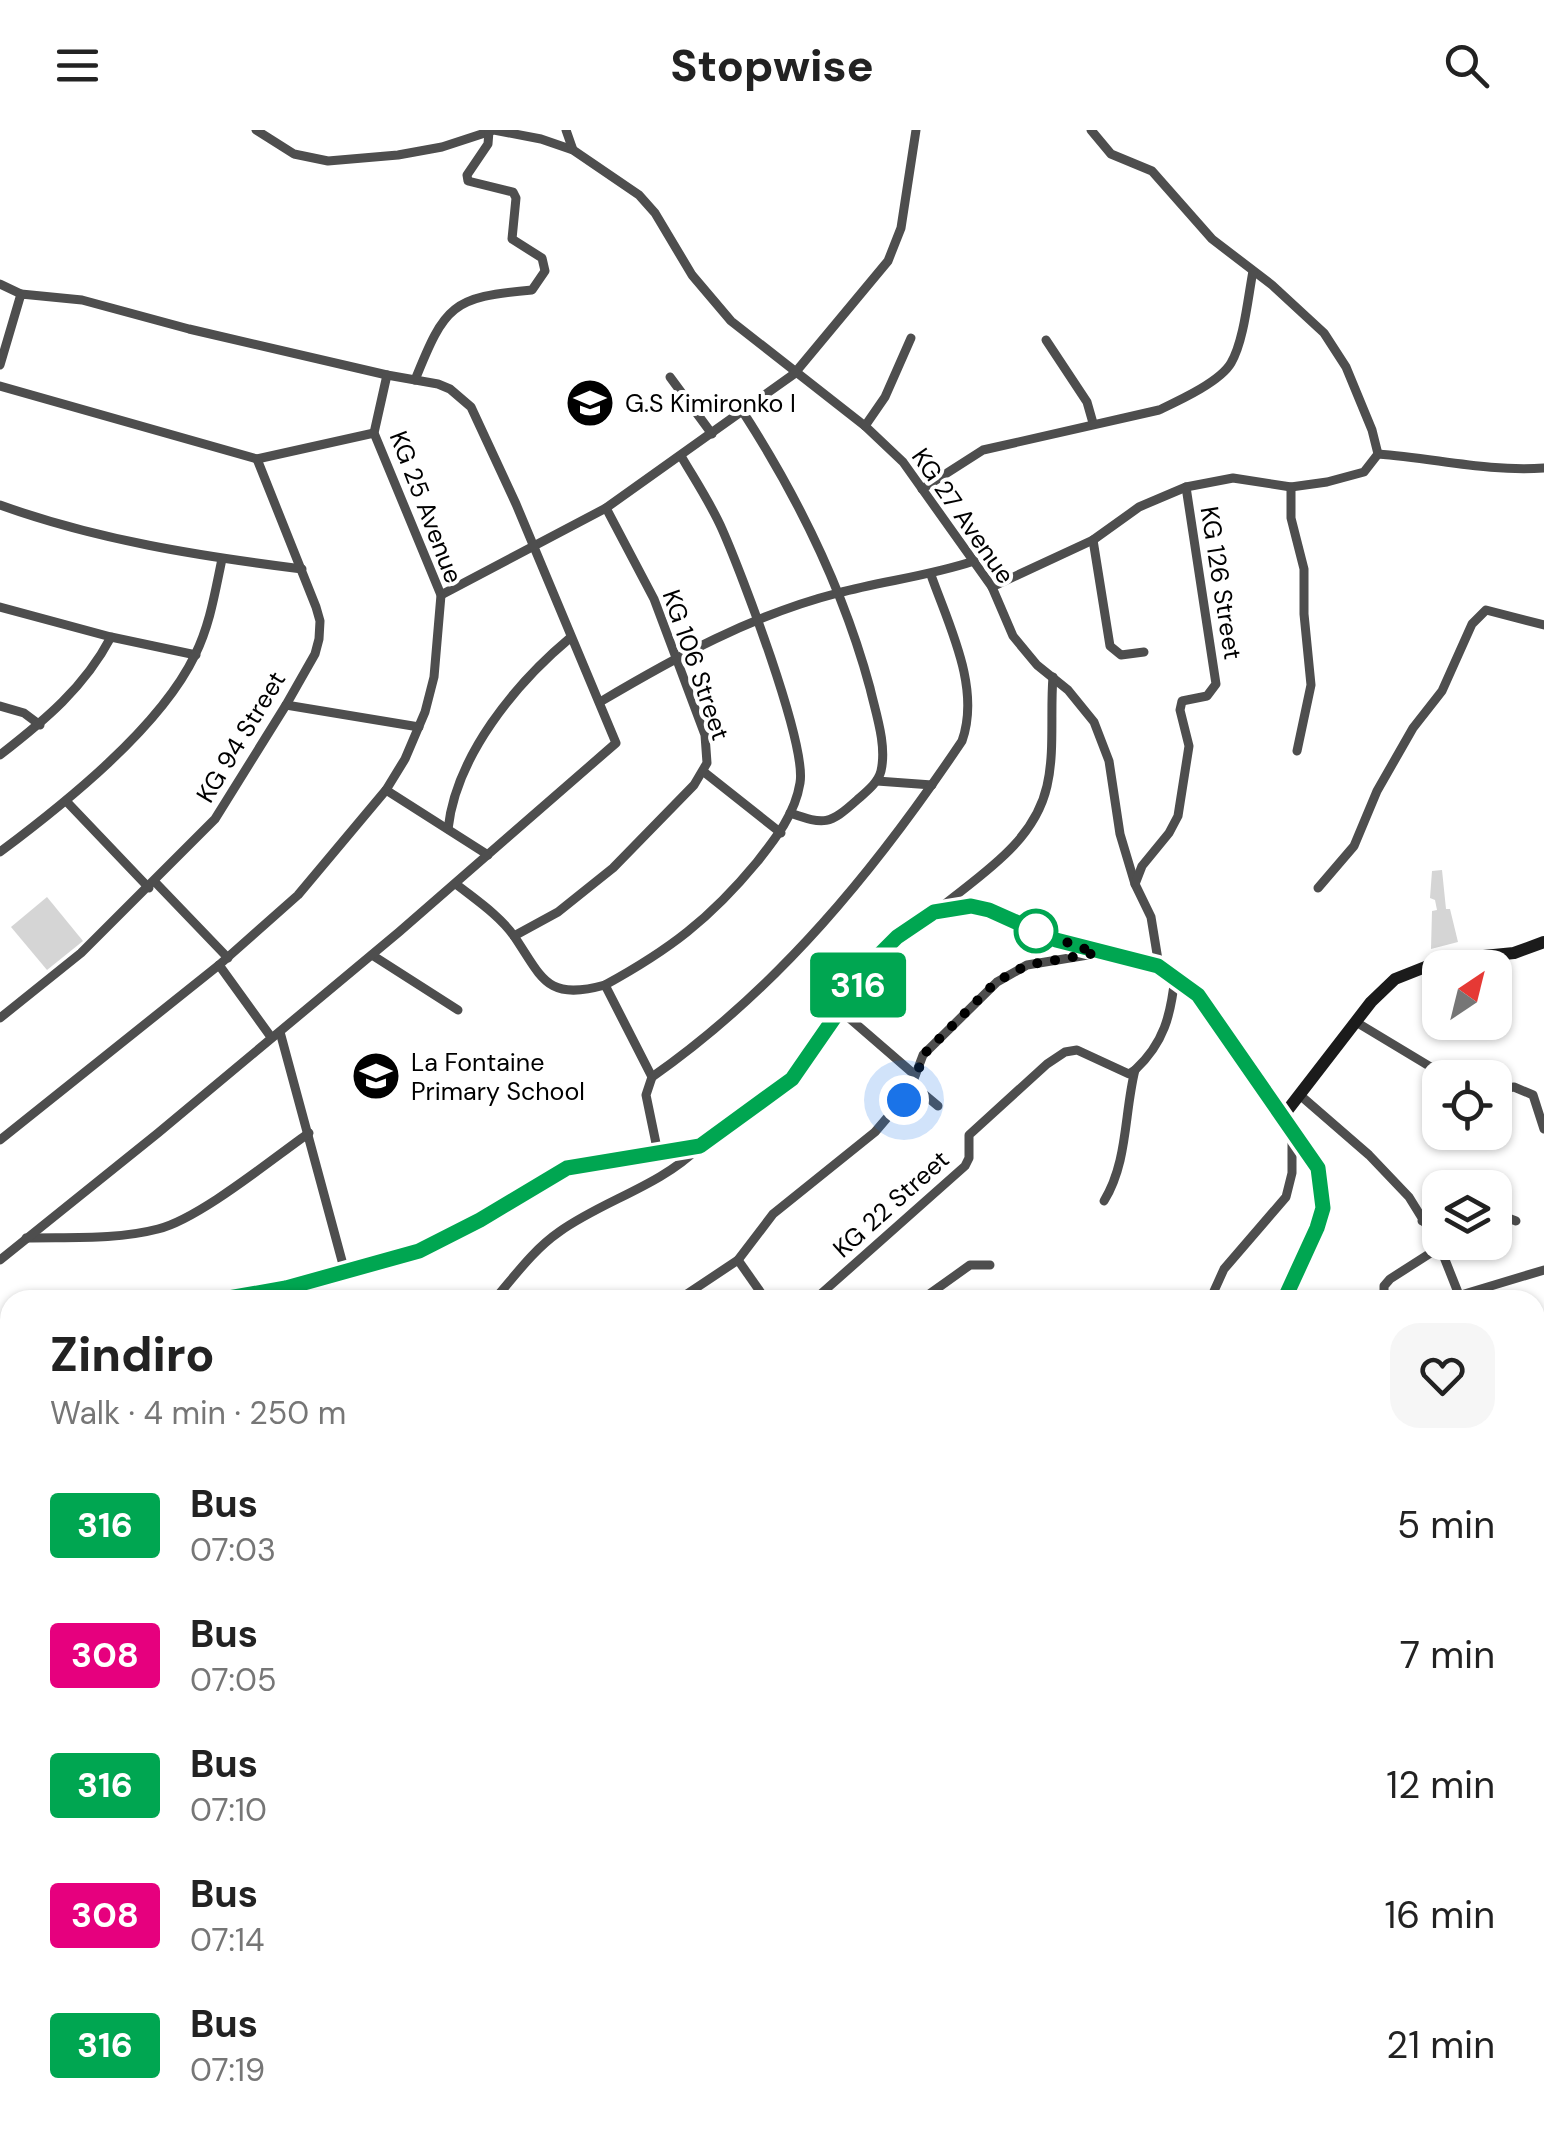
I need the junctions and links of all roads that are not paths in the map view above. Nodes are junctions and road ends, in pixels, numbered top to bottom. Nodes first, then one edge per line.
1 (256, 130) edge
2 (492, 130) edge
3 (566, 130) edge
4 (916, 130) edge
5 (1091, 130) edge
6 (573, 150) junction
7 (1253, 272) junction
8 (0, 284) edge
9 (21, 294) junction
10 (910, 338) dead end
11 (1046, 340) dead end
12 (0, 365) edge
13 (794, 374) junction
14 (387, 375) junction
15 (670, 378) dead end
16 (415, 380) junction
17 (0, 386) edge
18 (743, 412) junction
19 (1093, 423) junction
20 (865, 426) junction
21 (374, 433) junction
22 (712, 434) junction
23 (1378, 454) junction
24 (681, 456) junction
25 (256, 458) junction
26 (1544, 468) edge
27 (1186, 487) junction
28 (1291, 487) junction
29 (922, 489) junction
30 (0, 505) edge
31 (606, 508) junction
32 (1093, 540) junction
33 (534, 546) junction
34 (222, 559) junction
35 (974, 562) junction
36 (302, 570) junction
37 (931, 576) junction
38 (992, 587) junction
39 (840, 592) junction
40 (440, 595) junction
41 (0, 607) edge
42 (756, 618) junction
43 (1544, 625) edge
44 (110, 637) junction
45 (570, 638) junction
46 (1144, 652) dead end
47 (196, 655) junction
48 (675, 657) junction
49 (1053, 676) junction
50 (600, 702) junction
51 (286, 705) junction
52 (0, 706) edge
53 (40, 725) junction
54 (419, 727) junction
55 (1297, 751) dead end
56 (0, 755) edge
57 (704, 772) junction
58 (877, 781) junction
59 (932, 785) junction
60 (386, 790) junction
61 (68, 802) junction
62 (790, 813) junction
63 (448, 830) junction
64 (781, 832) junction
65 (0, 852) edge
66 (488, 855) junction
67 (456, 884) junction
68 (1136, 884) junction
69 (152, 885) junction
70 (1318, 888) dead end
71 (934, 912) junction
72 (514, 936) junction
73 (1544, 942) edge
74 (1096, 953) junction
75 (372, 954) junction
76 (223, 962) junction
77 (1158, 966) junction
78 (1176, 976) junction
79 (604, 985) junction
80 (458, 1010) dead end
81 (841, 1011) junction
82 (0, 1018) edge
83 (1356, 1022) junction
84 (275, 1034) junction
85 (1422, 1062) edge
86 (1134, 1070) junction
87 (652, 1077) junction
88 (914, 1080) junction
89 (1512, 1087) edge
90 (1300, 1096) junction
91 (938, 1106) dead end
92 (1287, 1122) junction
93 (1544, 1129) edge
94 (309, 1133) junction
95 (0, 1140) edge
96 (700, 1146) junction
97 (658, 1153) junction
98 (1104, 1201) dead end
99 (1512, 1219) edge
100 (1422, 1221) edge
101 (1516, 1221) dead end
102 (26, 1238) junction
103 (1422, 1259) edge
104 (0, 1260) edge
105 (738, 1260) junction
106 (1445, 1260) edge
107 (990, 1265) dead end
108 (1544, 1270) edge
109 (345, 1272) junction
110 (263, 1290) edge
111 (503, 1290) edge
112 (693, 1290) edge
113 (759, 1290) edge
114 (825, 1290) edge
115 (935, 1290) edge
116 (1214, 1290) edge
117 (1289, 1290) edge
118 (1384, 1290) edge
119 (1458, 1290) edge
120 (1485, 1290) edge

1 - 2 street
2 - 6 street, KG 27 Avenue
2 - 16 street
3 - 6 street
4 - 13 street
5 - 7 street
6 - 13 street, KG 27 Avenue
7 - 19 street
7 - 23 street
8 - 9 street
9 - 12 street
9 - 14 street
10 - 20 street
11 - 19 street
13 - 18 street
13 - 20 street, KG 27 Avenue
14 - 16 street
14 - 21 street, KG 25 Avenue
15 - 22 street
16 - 33 street
17 - 25 street
18 - 22 street
18 - 39 street
19 - 29 street
20 - 29 street, KG 27 Avenue
21 - 25 street
21 - 40 street, KG 25 Avenue
22 - 24 street
23 - 26 street
23 - 28 street
24 - 31 street
24 - 42 street
25 - 36 street, KG 94 Street
27 - 28 street
27 - 32 street
27 - 68 street, KG 126 Street
28 - 55 street
29 - 35 street, KG 27 Avenue
30 - 34 street
31 - 33 street
31 - 48 street, KG 106 Street
32 - 38 street
32 - 46 street
33 - 40 street
33 - 45 street
34 - 36 street
34 - 47 street
35 - 37 street
35 - 38 street, KG 27 Avenue
36 - 51 street, KG 94 Street
37 - 39 street
37 - 59 street
38 - 49 street, KG 27 Avenue
39 - 42 street
39 - 58 street
40 - 54 street, KG 25 Avenue
41 - 44 street
42 - 48 street
42 - 62 street
43 - 70 street
44 - 47 street
44 - 53 street
45 - 50 street
45 - 63 street
47 - 61 street
48 - 50 street
48 - 57 street, KG 106 Street
49 - 68 street, KG 27 Avenue
49 - 71 street
50 - 66 street
51 - 54 street
51 - 69 street, KG 94 Street
52 - 53 street
53 - 56 street
54 - 60 street, KG 25 Avenue
57 - 64 street
57 - 72 street, KG 106 Street
58 - 59 street
58 - 62 street
59 - 87 street
60 - 63 street
60 - 76 street, KG 25 Avenue
61 - 65 street
61 - 69 street
62 - 64 street
63 - 66 street
64 - 79 street
66 - 67 street
67 - 72 street
67 - 75 street
68 - 77 street, KG 27 Avenue
69 - 76 street
69 - 82 street, KG 94 Street
71 - 74 main road
71 - 81 main road
72 - 79 street
73 - 83 main road
74 - 77 main road
74 - 88 street
75 - 80 street
75 - 84 street
76 - 84 street
76 - 95 street, KG 25 Avenue
77 - 78 main road
78 - 86 street
78 - 92 main road
79 - 87 street
81 - 88 street
81 - 96 main road
83 - 85 street
83 - 90 main road
84 - 94 street
84 - 102 street
86 - 98 street
86 - 114 street, KG 22 Street
87 - 97 street
88 - 91 street
88 - 105 street
89 - 93 street
90 - 92 main road
90 - 100 street
92 - 116 street
92 - 117 main road
94 - 102 street
94 - 109 street
96 - 97 main road
96 - 111 street
97 - 109 main road
99 - 101 street
102 - 104 street
103 - 118 street
105 - 112 street
105 - 113 street
106 - 119 street
107 - 115 street
108 - 120 street
109 - 110 main road

